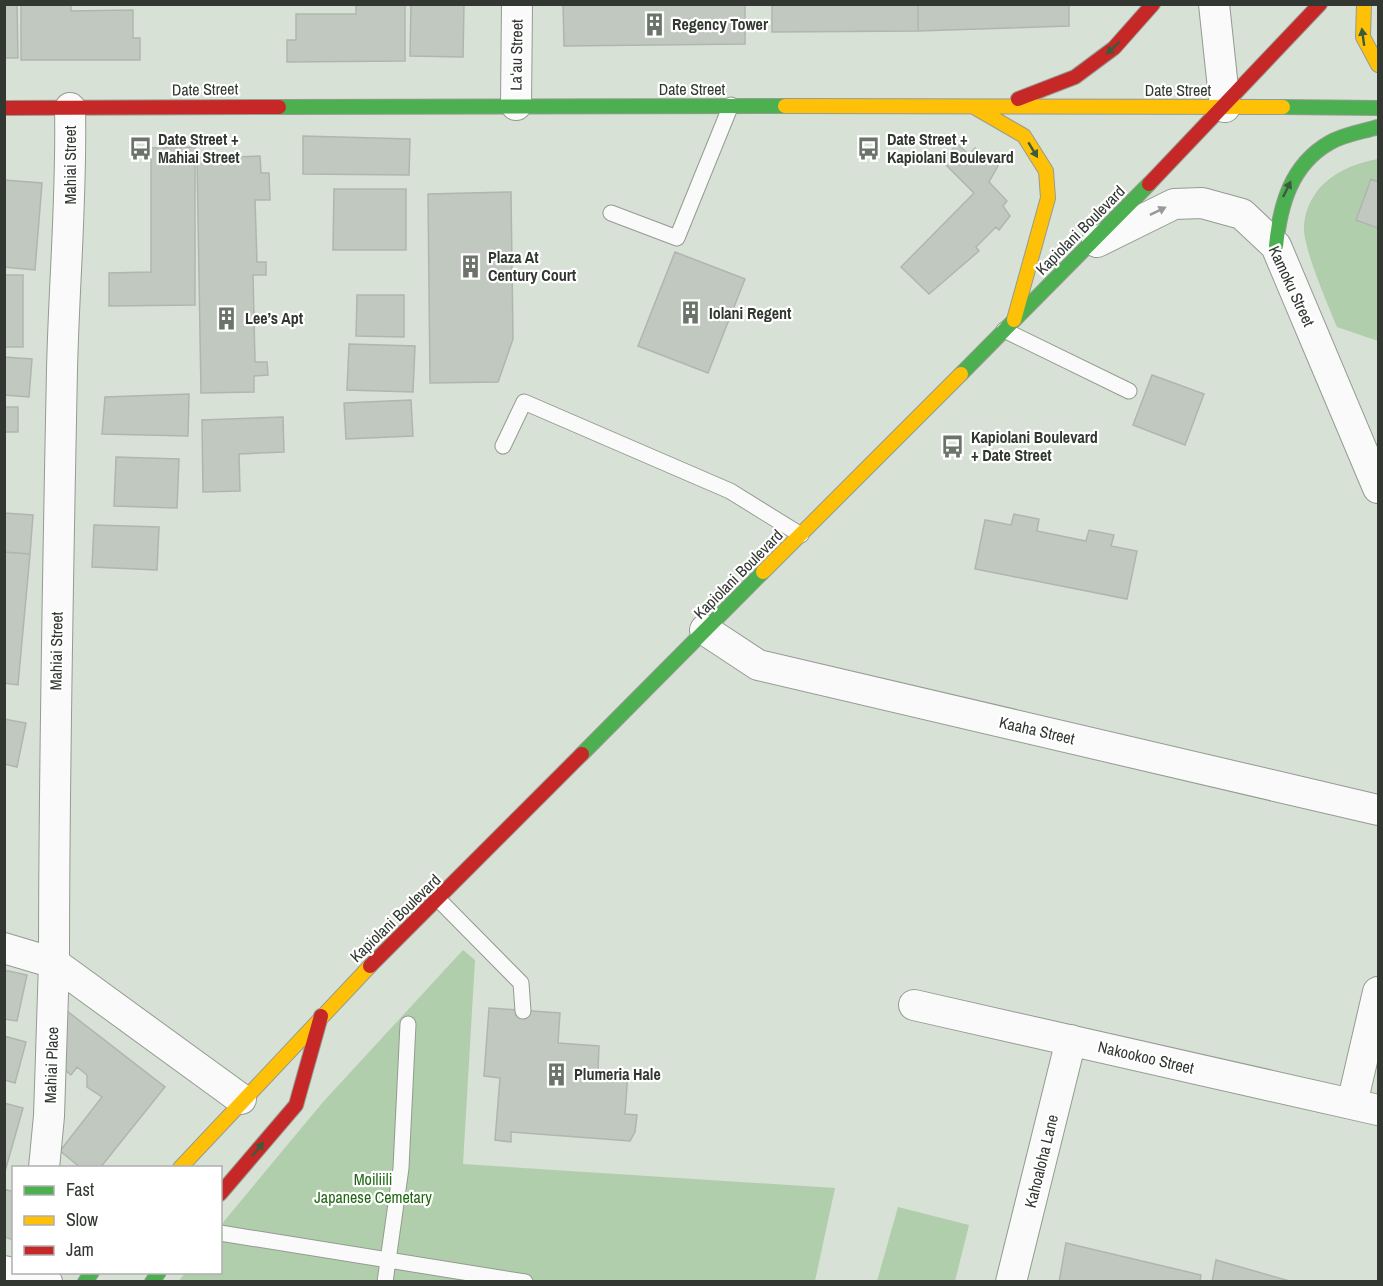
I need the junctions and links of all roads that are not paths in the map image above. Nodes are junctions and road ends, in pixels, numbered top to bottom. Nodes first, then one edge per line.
1 (517, 4) edge
2 (1153, 4) edge
3 (1214, 4) edge
4 (1320, 4) edge
5 (1364, 4) edge
6 (1378, 65) edge
7 (516, 105) junction
8 (731, 105) junction
9 (970, 105) junction
10 (1002, 106) junction
11 (1225, 107) junction
12 (4, 108) edge
13 (70, 108) junction
14 (1378, 108) edge
15 (1378, 127) edge
16 (610, 213) dead end
17 (1276, 246) junction
18 (1087, 247) junction
19 (1009, 325) junction
20 (1129, 391) dead end
21 (503, 446) dead end
22 (1378, 488) edge
23 (801, 535) junction
24 (705, 630) junction
25 (1378, 810) edge
26 (438, 899) junction
27 (4, 948) edge
28 (54, 963) junction
29 (1378, 992) edge
30 (914, 1005) dead end
31 (523, 1011) dead end
32 (321, 1016) junction
33 (408, 1024) dead end
34 (1071, 1040) junction
35 (241, 1099) junction
36 (1365, 1107) edge
37 (44, 1166) edge
38 (181, 1166) edge
39 (222, 1192) edge
40 (222, 1233) edge
41 (389, 1260) junction
42 (17, 1274) edge
43 (47, 1281) edge
44 (385, 1281) edge
45 (525, 1281) edge
46 (1011, 1281) edge

1 - 7 street, Laʻau Street
2 -> 10 main road
3 - 11 street
4 - 11 main road, Kapiolani Boulevard
6 -> 5 main road
7 - 8 main road, Date Street
7 - 13 main road, Date Street
8 - 9 main road, Date Street
8 - 16 lane
9 - 10 main road, Date Street
9 -> 19 main road
10 - 11 main road, Date Street
11 - 14 main road, Date Street
11 - 18 main road, Kapiolani Boulevard
12 - 13 main road, Date Street
13 - 28 street, Mahiai Street
17 -> 15 main road
18 -> 17 street, Kamoku Street
17 - 22 street, Kamoku Street
18 - 19 main road, Kapiolani Boulevard
19 - 20 lane
19 - 23 main road, Kapiolani Boulevard
21 - 23 lane
23 - 24 main road, Kapiolani Boulevard
24 - 25 street, Kaaha Street
24 - 26 main road, Kapiolani Boulevard
26 - 31 lane
26 - 32 main road, Kapiolani Boulevard
27 - 28 street
28 - 35 street
28 - 37 street, Mahiai Place
29 - 36 street
30 - 34 street, Nakookoo Street
32 - 35 main road, Kapiolani Boulevard
39 -> 32 main road
33 - 41 lane
34 - 36 street, Nakookoo Street
34 - 46 street, Kahoaloha Lane
35 - 38 main road, Kapiolani Boulevard
40 - 41 lane
41 - 44 lane
41 - 45 lane
42 - 43 street

